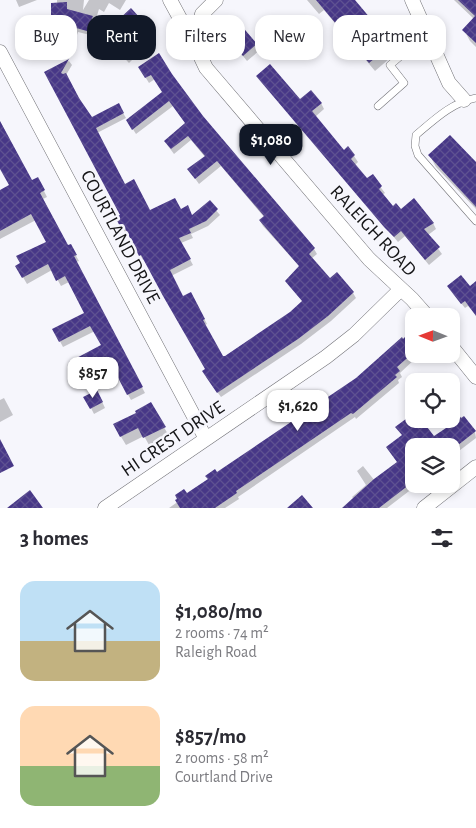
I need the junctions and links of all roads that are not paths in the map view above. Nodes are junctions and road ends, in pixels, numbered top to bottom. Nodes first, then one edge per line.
1 (170, 0) edge
2 (216, 0) edge
3 (412, 0) edge
4 (178, 15) edge
5 (202, 15) edge
6 (419, 15) edge
7 (0, 52) edge
8 (202, 60) edge
9 (396, 60) edge
10 (439, 60) edge
11 (470, 99) edge
12 (378, 106) dead end
13 (476, 221) edge
14 (401, 289) junction
15 (419, 308) edge
16 (460, 357) edge
17 (476, 377) edge
18 (206, 439) junction
19 (476, 467) edge
20 (105, 508) edge
21 (424, 508) edge

1 - 4 street
2 - 5 street
3 - 6 street
7 - 18 street, COURTLAND DRIVE
8 - 14 street, RALEIGH ROAD
9 - 12 lane
10 - 11 street
11 - 13 lane
14 - 15 street, RALEIGH ROAD
14 - 18 street, HI CREST DRIVE
16 - 17 street
18 - 20 street, HI CREST DRIVE
19 - 21 street

